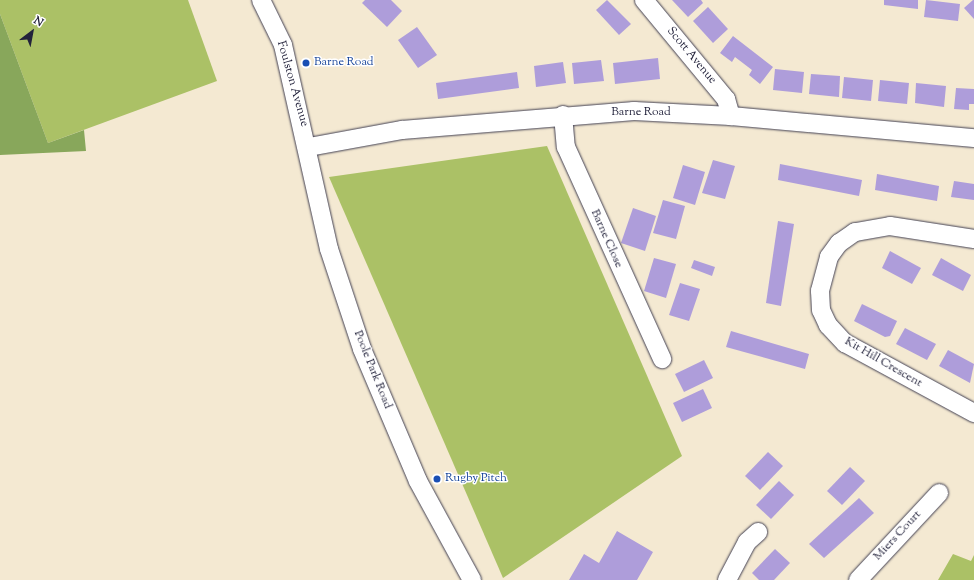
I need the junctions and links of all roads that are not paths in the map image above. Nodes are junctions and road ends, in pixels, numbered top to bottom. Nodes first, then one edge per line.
1 (261, 0) edge
2 (644, 0) edge
3 (563, 115) junction
4 (731, 116) junction
5 (974, 138) edge
6 (309, 147) junction
7 (974, 239) edge
8 (662, 359) dead end
9 (974, 413) edge
10 (939, 492) dead end
11 (758, 532) dead end
12 (472, 580) edge
13 (727, 580) edge
14 (858, 580) edge

1 - 6 street, Foulston Avenue
2 - 4 street, Scott Avenue
3 - 4 street, Barne Road
3 - 6 street, Barne Road
3 - 8 street, Barne Close
4 - 5 street, Barne Road
6 - 12 street, Poole Park Road
7 - 9 street, Kit Hill Crescent
10 - 14 street, Miers Court
11 - 13 street

